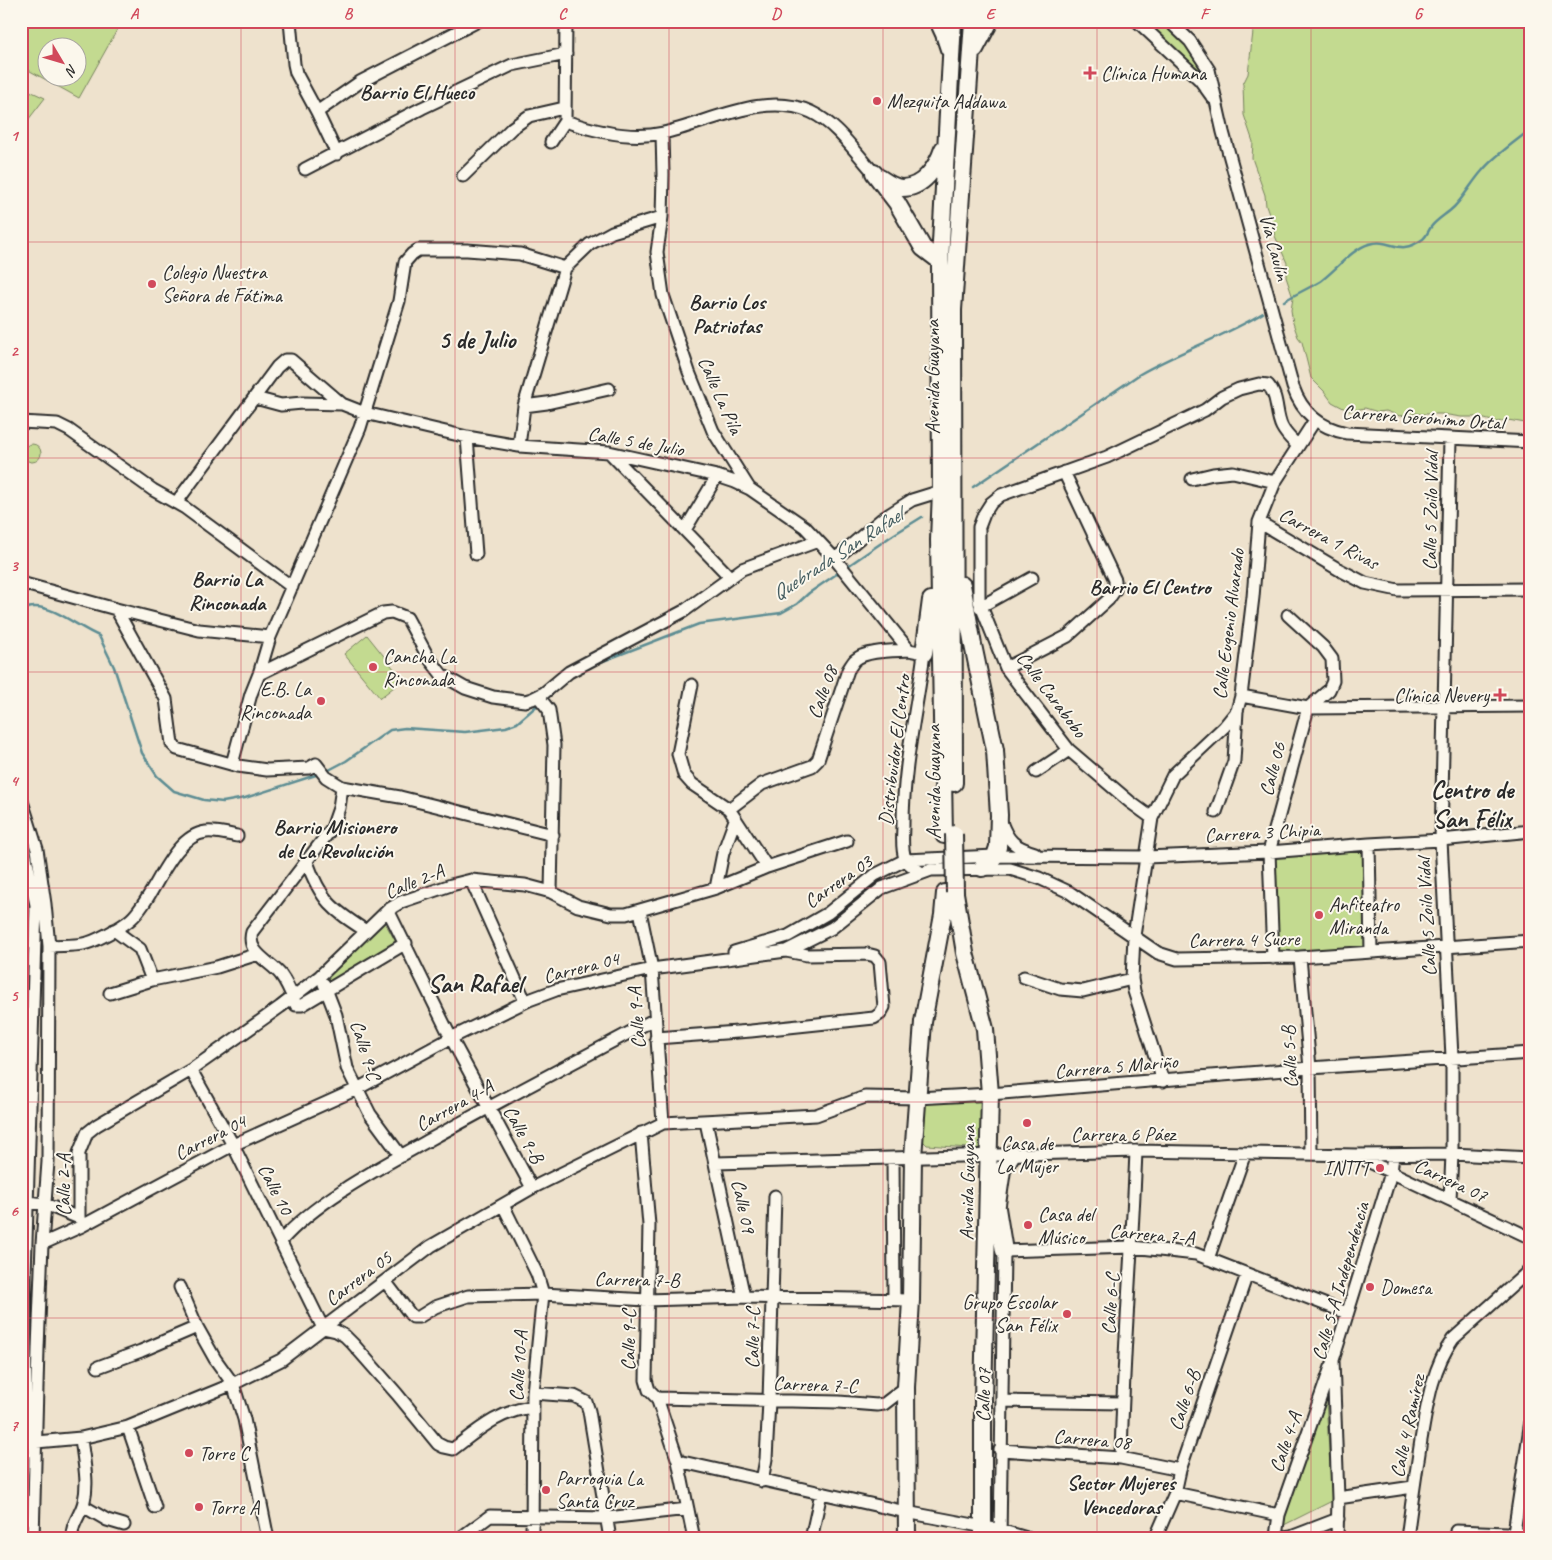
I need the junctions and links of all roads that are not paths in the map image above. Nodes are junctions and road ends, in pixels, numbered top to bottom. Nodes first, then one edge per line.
1 (290, 21) edge
2 (478, 21) edge
3 (566, 21) edge
4 (938, 21) edge
5 (953, 21) edge
6 (974, 21) edge
7 (990, 21) edge
8 (1137, 21) edge
9 (1169, 21) edge
10 (566, 54) junction
11 (971, 58) junction
12 (952, 59) junction
13 (1217, 106) junction
14 (564, 108) junction
15 (317, 112) junction
16 (565, 121) junction
17 (948, 132) junction
18 (662, 134) junction
19 (551, 142) dead end
20 (337, 154) junction
21 (305, 169) dead end
22 (874, 173) junction
23 (463, 176) dead end
24 (662, 217) junction
25 (940, 261) junction
26 (565, 268) junction
27 (609, 389) dead end
28 (255, 398) junction
29 (1297, 398) joint
30 (342, 404) junction
31 (524, 406) junction
32 (366, 414) junction
33 (1315, 420) junction
34 (21, 422) edge
35 (468, 437) junction
36 (1450, 439) junction
37 (1531, 442) edge
38 (520, 446) junction
39 (1298, 446) junction
40 (609, 452) junction
41 (1064, 472) junction
42 (718, 476) junction
43 (1192, 479) dead end
44 (1275, 482) junction
45 (750, 490) junction
46 (941, 491) junction
47 (176, 503) junction
48 (1259, 522) junction
49 (685, 530) junction
50 (946, 540) junction
51 (818, 541) junction
52 (476, 554) dead end
53 (838, 562) junction
54 (730, 577) junction
55 (1032, 578) dead end
56 (21, 583) edge
57 (292, 587) junction
58 (1531, 589) edge
59 (1448, 591) junction
60 (980, 607) junction
61 (116, 609) junction
62 (1288, 615) dead end
63 (270, 638) junction
64 (916, 651) junction
65 (1006, 668) junction
66 (259, 674) junction
67 (692, 685) dead end
68 (1241, 696) junction
69 (540, 698) junction
70 (1531, 706) edge
71 (1444, 707) junction
72 (1308, 708) junction
73 (1237, 710) junction
74 (1070, 750) junction
75 (232, 764) junction
76 (1036, 772) dead end
77 (342, 787) junction
78 (21, 798) edge
79 (1216, 812) dead end
80 (732, 815) junction
81 (999, 815) junction
82 (1152, 818) junction
83 (1531, 831) edge
84 (21, 833) edge
85 (553, 835) junction
86 (236, 836) dead end
87 (1441, 840) junction
88 (847, 841) dead end
89 (1369, 844) junction
90 (1269, 852) junction
91 (995, 856) junction
92 (1048, 856) junction
93 (1146, 857) junction
94 (905, 860) junction
95 (307, 862) junction
96 (767, 867) junction
97 (982, 868) junction
98 (922, 872) junction
99 (471, 880) junction
100 (26, 885) edge
101 (716, 888) junction
102 (551, 892) junction
103 (950, 893) junction
104 (388, 910) junction
105 (640, 911) junction
106 (114, 930) junction
107 (366, 931) junction
108 (1134, 936) junction
109 (1531, 942) edge
110 (406, 943) junction
111 (49, 946) junction
112 (34, 948) junction
113 (1446, 948) junction
114 (21, 950) edge
115 (786, 951) junction
116 (1371, 952) junction
117 (258, 954) junction
118 (1300, 957) junction
119 (1273, 958) junction
120 (707, 961) junction
121 (652, 969) junction
122 (320, 976) junction
123 (1024, 977) dead end
124 (1132, 979) junction
125 (152, 980) junction
126 (327, 991) junction
127 (110, 993) dead end
128 (292, 996) junction
129 (525, 1002) junction
130 (27, 1005) edge
131 (655, 1019) junction
132 (451, 1038) junction
133 (656, 1038) junction
134 (1531, 1053) edge
135 (1452, 1057) junction
136 (1310, 1068) junction
137 (191, 1070) junction
138 (1163, 1081) junction
139 (357, 1089) junction
140 (990, 1094) junction
141 (917, 1098) junction
142 (488, 1108) junction
143 (706, 1122) junction
144 (663, 1123) junction
145 (641, 1133) junction
146 (233, 1144) junction
147 (1136, 1151) junction
148 (1245, 1153) junction
149 (1012, 1154) junction
150 (1311, 1154) junction
151 (1452, 1154) junction
152 (988, 1155) junction
153 (1356, 1155) junction
154 (1393, 1155) junction
155 (401, 1156) junction
156 (913, 1157) junction
157 (893, 1158) junction
158 (1531, 1158) edge
159 (716, 1163) junction
160 (1391, 1173) junction
161 (989, 1180) junction
162 (532, 1188) junction
163 (775, 1196) dead end
164 (1450, 1200) junction
165 (28, 1202) junction
166 (45, 1204) junction
167 (503, 1205) junction
168 (998, 1206) junction
169 (80, 1222) junction
170 (987, 1232) junction
171 (1531, 1238) edge
172 (282, 1241) junction
173 (42, 1244) junction
174 (1132, 1246) junction
175 (1004, 1251) junction
176 (24, 1256) edge
177 (1208, 1259) junction
178 (1531, 1269) edge
179 (1247, 1274) junction
180 (385, 1281) junction
181 (180, 1288) dead end
182 (542, 1294) junction
183 (744, 1297) junction
184 (771, 1298) junction
185 (894, 1299) junction
186 (647, 1300) junction
187 (911, 1300) junction
188 (1347, 1313) junction
189 (197, 1327) junction
190 (323, 1328) junction
191 (1333, 1360) junction
192 (98, 1367) dead end
193 (234, 1384) junction
194 (906, 1386) junction
195 (533, 1393) junction
196 (657, 1398) junction
197 (769, 1401) junction
198 (1002, 1401) junction
199 (1122, 1403) junction
200 (533, 1407) junction
201 (1531, 1421) edge
202 (128, 1427) junction
203 (81, 1438) junction
204 (27, 1444) edge
205 (1000, 1450) junction
206 (1121, 1458) junction
207 (678, 1461) junction
208 (1180, 1470) junction
209 (762, 1481) junction
210 (1414, 1487) junction
211 (821, 1493) junction
212 (1175, 1493) junction
213 (21, 1495) edge
214 (1338, 1498) junction
215 (83, 1506) junction
216 (155, 1507) dead end
217 (688, 1510) junction
218 (906, 1512) junction
219 (1279, 1516) junction
220 (532, 1517) junction
221 (607, 1518) junction
222 (1338, 1519) junction
223 (124, 1525) dead end
224 (1456, 1531) dead end
225 (1514, 1532) junction
226 (982, 1533) edge
227 (1000, 1534) edge
228 (1531, 1534) edge
229 (1274, 1537) edge
230 (33, 1539) edge
231 (73, 1539) edge
232 (268, 1539) edge
233 (459, 1539) edge
234 (532, 1539) edge
235 (610, 1539) edge
236 (694, 1539) edge
237 (810, 1539) edge
238 (907, 1539) edge
239 (1030, 1539) edge
240 (1155, 1539) edge
241 (1337, 1539) edge
242 (1407, 1539) edge

1 - 15 street
2 - 15 street
3 - 10 street
4 - 12 highway
5 - 12 highway, Avenida Guayana
6 - 11 highway, Avenida Guayana
7 - 11 highway
8 - 13 street, Vía Caulín
9 - 13 street, Vía Caulín
10 - 14 street
10 - 20 street
11 - 50 highway, Avenida Guayana
12 - 17 highway, Avenida Guayana
13 - 29 street, Vía Caulín
14 - 16 street
14 - 23 street
15 - 20 street
16 - 18 street
16 - 19 street
17 - 22 highway
17 - 25 highway, Avenida Guayana
18 - 22 street
18 - 24 street, Calle La Pila
20 - 21 street
22 - 25 highway
24 - 26 street
24 - 45 street, Calle La Pila
25 - 46 highway, Avenida Guayana
26 - 31 street
26 - 32 street
27 - 31 street
28 - 30 street
28 - 30 street, Calle 5 de Julio
28 - 47 street
29 - 33 street, Carrera Gerónimo Ortal
30 - 32 street, Calle 5 de Julio
31 - 38 street
32 - 35 street, Calle 5 de Julio
32 - 57 street
33 - 36 street, Carrera Gerónimo Ortal
33 - 39 street, Calle Eugenio Alvarado
34 - 47 street
35 - 38 street, Calle 5 de Julio
35 - 52 street
36 - 37 street, Carrera Gerónimo Ortal
36 - 59 street, Calle 5 Zoilo Vidal
38 - 40 street, Calle 5 de Julio
39 - 41 street
39 - 44 street, Calle Eugenio Alvarado
40 - 42 street, Calle 5 de Julio
40 - 49 street
41 - 60 street, Calle Carabobo
41 - 65 street
42 - 45 street, Calle 5 de Julio
42 - 49 street
43 - 44 street
44 - 48 street, Calle Eugenio Alvarado
45 - 51 street, Calle 5 de Julio
46 - 50 highway, Avenida Guayana
46 - 53 street
47 - 57 street
48 - 59 street, Carrera 1 Rivas
48 - 68 street, Calle Eugenio Alvarado
49 - 54 street
50 - 64 highway
50 - 81 highway
50 - 103 highway, Avenida Guayana, bridge
51 - 53 street, Calle 5 de Julio
51 - 54 street
53 - 64 street, Calle 5 de Julio
54 - 69 street
55 - 60 street
56 - 61 street
57 - 63 street
58 - 59 street, Carrera 1 Rivas
59 - 71 street, Calle 5 Zoilo Vidal
60 - 65 street, Calle Carabobo
61 - 63 street
61 - 75 street
62 - 72 street
63 - 66 street
64 - 80 street, Calle 08
64 - 94 street, Distribuidor El Centro
65 - 74 street, Calle Carabobo
66 - 69 street
66 - 75 street
67 - 80 street
68 - 72 street
68 - 73 street, Calle Eugenio Alvarado
69 - 85 street
70 - 71 street
71 - 72 street
71 - 87 street, Calle 5 Zoilo Vidal
72 - 90 street, Calle 06
73 - 79 street
73 - 82 street, Calle Eugenio Alvarado
74 - 76 street
74 - 82 street, Calle Carabobo
75 - 77 street
77 - 85 street
77 - 95 street
78 - 111 street
80 - 96 street
80 - 101 street
81 - 91 highway
81 - 92 street
82 - 93 street, Calle Eugenio Alvarado
83 - 87 street, Carrera 3 Chipia
84 - 100 street
85 - 102 street
86 - 106 street
87 - 89 street, Carrera 3 Chipia
87 - 113 street, Calle 5 Zoilo Vidal
88 - 96 street, Calle 2-A
89 - 90 street, Carrera 3 Chipia
89 - 116 street
90 - 93 street, Carrera 3 Chipia
90 - 119 street, Calle 06
91 - 92 street, Carrera 3 Chipia
91 - 94 street, Carrera 03
91 - 97 highway
92 - 93 street, Carrera 3 Chipia
93 - 108 street, Calle Eugenio Alvarado
94 - 98 street
94 - 120 street, Carrera 03
95 - 107 street
95 - 117 street
96 - 101 street, Calle 2-A
97 - 98 street, Carrera 04
97 - 108 street, Carrera 4 Sucre
98 - 115 street, Carrera 04
99 - 102 street, Calle 2-A
99 - 104 street, Calle 2-A
99 - 129 street
100 - 112 street
101 - 105 street, Calle 2-A
102 - 105 street, Calle 2-A
103 - 140 highway, Avenida Guayana
103 - 141 highway, Avenida Guayana
104 - 107 street, Calle 2-A
104 - 110 street, Calle 9-B
105 - 121 street, Calle 9-A
106 - 111 street
106 - 125 street
107 - 122 street, Calle 2-A
108 - 119 street, Carrera 4 Sucre
108 - 124 street, Calle Eugenio Alvarado
109 - 113 street, Carrera 4 Sucre
110 - 126 street
110 - 132 street, Calle 9-B
111 - 166 street
112 - 114 street
112 - 130 street
113 - 116 street, Carrera 4 Sucre
113 - 135 street, Calle 5 Zoilo Vidal
115 - 120 street, Carrera 04
115 - 133 street
116 - 118 street, Carrera 4 Sucre
117 - 125 street
117 - 128 street
118 - 119 street, Carrera 4 Sucre
118 - 136 street, Calle 5-B
120 - 121 street, Carrera 04
121 - 129 street, Carrera 04
121 - 131 street, Calle 9-A
122 - 126 street, Calle 9-C
122 - 128 street, Calle 2-A
123 - 124 street
124 - 138 street, Calle Eugenio Alvarado
125 - 127 street
126 - 128 street
126 - 139 street, Calle 9-C
128 - 137 street, Calle 2-A
129 - 132 street, Carrera 04
130 - 165 street
131 - 133 street, Calle 9-A
131 - 142 street, Carrera 4-A
132 - 139 street, Carrera 04
132 - 142 street, Calle 9-B
133 - 144 street, Calle 9-A
134 - 135 street, Carrera 5 Mariño
135 - 136 street, Carrera 5 Mariño
135 - 151 street, Calle 5 Zoilo Vidal
136 - 138 street, Carrera 5 Mariño
136 - 150 street, Calle 5-B
137 - 146 street, Calle 10
137 - 169 street, Calle 2-A
138 - 140 street, Carrera 5 Mariño
139 - 146 street, Carrera 04
139 - 155 street, Calle 9-C
140 - 141 street, Carrera 5 Mariño
140 - 152 highway, Avenida Guayana
141 - 143 street, Carrera 5 Mariño
141 - 156 highway, Avenida Guayana
142 - 155 street, Carrera 4-A
142 - 162 street, Calle 9-B
143 - 144 street, Carrera 05
143 - 159 street, Calle 09
144 - 145 street, Carrera 05
145 - 162 street, Carrera 05
145 - 186 street, Calle 9-C
146 - 169 street, Carrera 04
146 - 172 street, Calle 10
147 - 148 street, Carrera 6 Páez
147 - 149 street, Carrera 6 Páez
147 - 174 street, Calle 6-C
148 - 150 street, Carrera 6 Páez
148 - 177 street
149 - 152 street, Carrera 6 Páez
149 - 168 highway
150 - 153 street, Carrera 6 Páez
151 - 154 street, Carrera 6 Páez
151 - 158 street, Carrera 6 Páez
151 - 164 street, Calle 5 Zoilo Vidal
152 - 156 street, Carrera 6 Páez
152 - 161 highway, Avenida Guayana
153 - 154 street, Carrera 6 Páez
153 - 160 street, Carrera 07
154 - 160 street, Calle 5-A Independencia
155 - 172 street, Carrera 4-A
156 - 157 street, Carrera 6 Páez
156 - 187 highway, Avenida Guayana
157 - 159 street, Carrera 6 Páez
157 - 185 street
159 - 183 street, Calle 09
160 - 164 street, Carrera 07
160 - 188 street, Calle 5-A Independencia
161 - 168 highway
161 - 170 highway, Avenida Guayana
162 - 167 street, Carrera 05
163 - 184 street, Calle 7-C
164 - 171 street, Carrera 07
165 - 166 street
165 - 176 street
166 - 169 street
166 - 173 street
167 - 180 street, Carrera 05
167 - 182 street, Calle 10-A
168 - 170 highway
168 - 175 highway
169 - 173 street, Carrera 04
170 - 226 highway, Avenida Guayana
172 - 190 street, Calle 10
173 - 204 street
174 - 175 street, Carrera 7-A
174 - 177 street, Carrera 7-A
174 - 199 street, Calle 6-C
175 - 198 street, Calle 07
176 - 204 street
177 - 179 street, Carrera 7-A
178 - 210 street, Calle 4 Ramírez
179 - 188 street, Carrera 7-A
179 - 208 street, Calle 6-B
180 - 182 street, Carrera 7-B
180 - 190 street, Carrera 05
181 - 189 street
182 - 186 street, Carrera 7-B
182 - 195 street, Calle 10-A
183 - 184 street, Carrera 7-B
183 - 186 street, Carrera 7-B
184 - 185 street, Carrera 7-B
184 - 197 street, Calle 7-C
185 - 187 street, Carrera 7-B
186 - 196 street, Calle 9-C
187 - 194 highway, Avenida Guayana
188 - 191 street, Calle 5-A Independencia
189 - 192 street
189 - 193 street
190 - 193 street, Carrera 05
190 - 200 street
191 - 214 street, Calle 5-A Independencia
191 - 219 street, Calle 4-A
193 - 202 street, Carrera 05
193 - 232 street
194 - 197 street, Carrera 7-C
194 - 218 highway, Avenida Guayana
195 - 200 street, Calle 10-A
195 - 221 street
196 - 197 street, Carrera 7-C
196 - 207 street, Calle 9-C
197 - 209 street, Calle 7-C
198 - 199 street
198 - 205 street, Calle 07
199 - 206 street, Calle 6-C
200 - 220 street, Calle 10-A
201 - 225 street
202 - 203 street, Carrera 05
202 - 216 street
203 - 204 street, Carrera 05
203 - 215 street
204 - 213 street
204 - 230 street
205 - 206 street, Carrera 08
205 - 227 street, Calle 07
206 - 208 street, Carrera 08
207 - 209 street
207 - 217 street, Calle 9-C
208 - 212 street, Calle 6-B
209 - 211 street
210 - 214 street
210 - 242 street, Calle 4 Ramírez
211 - 218 street
211 - 237 street
212 - 219 street
212 - 240 street, Calle 6-B
214 - 222 street, Calle 5-A Independencia
215 - 223 street
215 - 231 street
217 - 221 street
217 - 236 street, Calle 9-C
218 - 226 street
218 - 238 highway, Avenida Guayana
219 - 229 street, Calle 4-A
220 - 221 street
220 - 233 street
220 - 234 street, Calle 10-A
221 - 235 street
222 - 229 street
222 - 241 street, Calle 5-A Independencia
224 - 225 street
225 - 228 street
226 - 227 street
227 - 239 street

